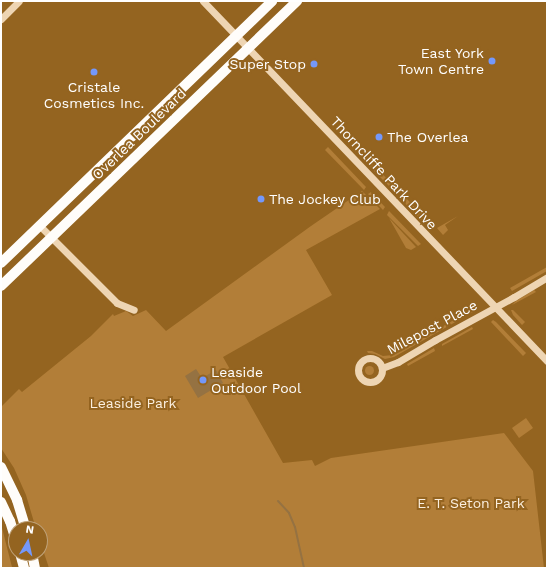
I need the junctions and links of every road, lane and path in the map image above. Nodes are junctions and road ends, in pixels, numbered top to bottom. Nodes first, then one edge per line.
1 (19, 1) edge
2 (203, 1) edge
3 (272, 1) edge
4 (297, 1) edge
5 (1, 18) edge
6 (236, 36) junction
7 (248, 49) junction
8 (40, 225) junction
9 (52, 238) junction
10 (1, 263) edge
11 (547, 277) edge
12 (1, 286) edge
13 (494, 308) junction
14 (134, 310) dead end
15 (547, 361) edge
16 (382, 368) dead end
17 (1, 467) edge
18 (1, 502) edge
19 (10, 521) edge
20 (24, 521) edge

1 - 5 street
2 - 6 street, Thorncliffe Park Drive
3 - 6 main road, Overlea Boulevard
4 - 7 main road, Overlea Boulevard
6 - 7 street, Thorncliffe Park Drive
6 - 8 main road, Overlea Boulevard
7 - 9 main road, Overlea Boulevard
7 - 13 street, Thorncliffe Park Drive
8 - 9 street
8 - 10 main road, Overlea Boulevard
9 - 12 main road, Overlea Boulevard
9 - 14 street
11 - 13 street, Milepost Place
13 - 15 street, Thorncliffe Park Drive
13 - 16 street, Milepost Place
17 - 20 main road
18 - 19 main road

